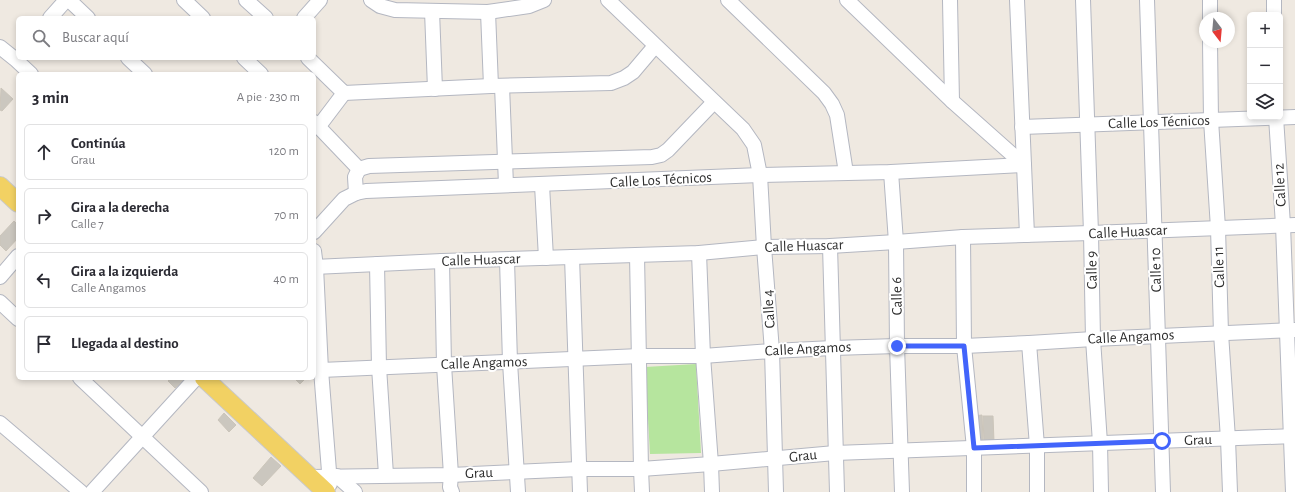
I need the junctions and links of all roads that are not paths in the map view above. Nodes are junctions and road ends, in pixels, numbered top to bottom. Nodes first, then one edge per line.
1 (66, 0) edge
2 (69, 0) edge
3 (184, 0) edge
4 (246, 0) edge
5 (320, 0) edge
6 (371, 0) edge
7 (544, 0) edge
8 (608, 0) edge
9 (728, 0) edge
10 (847, 0) edge
11 (950, 0) edge
12 (1017, 0) edge
13 (1083, 0) edge
14 (1147, 0) edge
15 (1210, 0) edge
16 (1274, 0) edge
17 (432, 11) junction
18 (488, 12) junction
19 (1210, 12) edge
20 (1274, 12) edge
21 (52, 16) edge
22 (86, 16) edge
23 (201, 16) edge
24 (264, 16) edge
25 (306, 16) edge
26 (655, 46) junction
27 (0, 47) edge
28 (1210, 48) edge
29 (16, 57) edge
30 (19, 60) edge
31 (130, 60) edge
32 (310, 60) edge
33 (29, 72) edge
34 (143, 72) edge
35 (497, 86) junction
36 (435, 89) junction
37 (344, 93) junction
38 (952, 101) junction
39 (714, 102) junction
40 (1283, 117) edge
41 (1295, 117) edge
42 (1247, 118) edge
43 (1211, 120) junction
44 (1276, 120) edge
45 (1151, 122) junction
46 (317, 124) edge
47 (1087, 124) junction
48 (1022, 127) junction
49 (505, 161) junction
50 (1024, 165) junction
51 (359, 169) junction
52 (890, 172) junction
53 (846, 174) junction
54 (760, 175) junction
55 (506, 185) junction
56 (542, 185) junction
57 (0, 186) edge
58 (356, 193) junction
59 (16, 201) edge
60 (1289, 225) edge
61 (1218, 228) junction
62 (316, 230) edge
63 (1155, 230) junction
64 (1091, 234) junction
65 (1027, 235) junction
66 (963, 237) junction
67 (896, 242) junction
68 (830, 246) junction
69 (764, 247) junction
70 (699, 253) junction
71 (637, 255) junction
72 (572, 257) junction
73 (16, 258) edge
74 (546, 258) junction
75 (507, 260) junction
76 (442, 261) junction
77 (377, 264) junction
78 (316, 267) edge
79 (0, 277) edge
80 (316, 284) edge
81 (0, 302) edge
82 (16, 317) edge
83 (1291, 331) edge
84 (1221, 333) junction
85 (1158, 336) junction
86 (1093, 339) junction
87 (1029, 343) junction
88 (897, 346) junction
89 (964, 346) junction
90 (833, 348) junction
91 (772, 350) junction
92 (640, 356) junction
93 (703, 356) junction
94 (576, 359) junction
95 (510, 362) junction
96 (444, 365) junction
97 (379, 367) junction
98 (321, 370) junction
99 (82, 380) edge
100 (194, 380) edge
101 (206, 380) edge
102 (0, 423) edge
103 (1293, 436) edge
104 (142, 437) junction
105 (1228, 439) junction
106 (1162, 441) junction
107 (1100, 443) junction
108 (1037, 446) junction
109 (974, 448) junction
110 (900, 451) junction
111 (835, 453) junction
112 (775, 459) junction
113 (711, 464) junction
114 (578, 469) junction
115 (641, 469) junction
116 (517, 472) junction
117 (386, 475) junction
118 (451, 475) junction
119 (331, 481) edge
120 (81, 492) edge
121 (92, 492) edge
122 (201, 492) edge
123 (331, 492) edge
124 (355, 492) edge
125 (452, 492) edge
126 (518, 492) edge
127 (580, 492) edge
128 (642, 492) edge
129 (712, 492) edge
130 (776, 492) edge
131 (836, 492) edge
132 (902, 492) edge
133 (974, 492) edge
134 (1037, 492) edge
135 (1101, 492) edge
136 (1163, 492) edge
137 (1230, 492) edge
138 (1293, 492) edge

1 - 21 street
2 - 22 street
3 - 23 street
4 - 24 street
5 - 25 street
6 - 17 street
7 - 18 street
8 - 26 street, Calle 4
9 - 53 street
10 - 38 street
11 - 38 street
12 - 48 street
13 - 47 street, Calle 9
14 - 45 street, Calle 10
15 - 19 street
16 - 20 street
17 - 18 street
17 - 36 street
18 - 35 street
26 - 35 street
26 - 39 street, Calle 4
27 - 29 street
28 - 43 street, Calle 11
30 - 33 street
31 - 34 street
32 - 37 street
35 - 36 street
35 - 49 street
36 - 37 street
37 - 46 street
38 - 50 street
39 - 49 street
39 - 54 street, Calle 4
40 - 41 street, Calle Los Técnicos
42 - 43 street, Calle Los Técnicos
43 - 45 street, Calle Los Técnicos
43 - 61 street, Calle 11
44 - 60 street, Calle 12
45 - 47 street, Calle Los Técnicos
45 - 63 street, Calle 10
46 - 51 street
47 - 48 street, Calle Los Técnicos
47 - 64 street, Calle 9
48 - 50 street
49 - 51 street
49 - 55 street
50 - 52 street, Calle Los Técnicos
50 - 65 street
51 - 58 street
52 - 53 street, Calle Los Técnicos
52 - 67 street, Calle 6
53 - 54 street, Calle Los Técnicos
54 - 56 street, Calle Los Técnicos
54 - 69 street, Calle 4
55 - 56 street, Calle Los Técnicos
55 - 58 street, Calle Los Técnicos
56 - 74 street
57 - 59 main road
58 - 62 street, Calle Los Técnicos
60 - 61 street, Calle Huascar
60 - 83 street, Calle 12
61 - 63 street, Calle Huascar
61 - 84 street, Calle 11
63 - 64 street, Calle Huascar
63 - 85 street, Calle 10
64 - 65 street, Calle Huascar
64 - 86 street, Calle 9
65 - 66 street, Calle Huascar
66 - 67 street, Calle Huascar
66 - 89 street
67 - 68 street, Calle Huascar
67 - 88 street, Calle 6
68 - 69 street, Calle Huascar
68 - 90 street
69 - 70 street, Calle Huascar
69 - 91 street, Calle 4
70 - 71 street, Calle Huascar
70 - 93 street
71 - 72 street, Calle Huascar
71 - 92 street
72 - 74 street, Calle Huascar
72 - 94 street
73 - 79 street
74 - 75 street, Calle Huascar
75 - 76 street, Calle Huascar
75 - 95 street
76 - 77 street, Calle Huascar
76 - 96 street
77 - 78 street, Calle Huascar
77 - 97 street
80 - 98 street
81 - 82 street
83 - 84 street, Calle Angamos
83 - 103 street, Calle 12
84 - 85 street, Calle Angamos
84 - 105 street, Calle 11
85 - 86 street, Calle Angamos
85 - 106 street, Calle 10
86 - 87 street, Calle Angamos
86 - 107 street, Calle 9
87 - 89 street, Calle Angamos
87 - 108 street
88 - 89 street, Calle Angamos
88 - 90 street, Calle Angamos
88 - 110 street, Calle 6
89 - 109 street
90 - 91 street, Calle Angamos
90 - 111 street
91 - 93 street, Calle Angamos
91 - 112 street, Calle 4
92 - 93 street, Calle Angamos
92 - 94 street, Calle Angamos
92 - 115 street
93 - 113 street
94 - 95 street, Calle Angamos
94 - 114 street
95 - 96 street, Calle Angamos
95 - 116 street
96 - 97 street, Calle Angamos
96 - 118 street
97 - 98 street, Calle Angamos
97 - 117 street
98 - 119 street
99 - 104 street
100 - 104 street
101 - 119 main road
102 - 120 street
103 - 105 street, Grau
103 - 138 street, Calle 12
104 - 121 street
104 - 122 street
105 - 106 street, Grau
105 - 137 street, Calle 11
106 - 107 street, Grau
106 - 136 street, Calle 10
107 - 108 street, Grau
107 - 135 street, Calle 9
108 - 109 street, Grau
108 - 134 street
109 - 110 street, Grau
109 - 133 street
110 - 111 street, Grau
110 - 132 street, Calle 6
111 - 112 street, Grau
111 - 131 street
112 - 113 street, Grau
112 - 130 street, Calle 4
113 - 115 street, Grau
113 - 129 street
114 - 115 street, Grau
114 - 116 street, Grau
114 - 127 street
115 - 128 street
116 - 118 street, Grau
116 - 126 street
117 - 118 street, Grau
117 - 119 street, Grau
118 - 125 street
119 - 123 street
119 - 124 street

